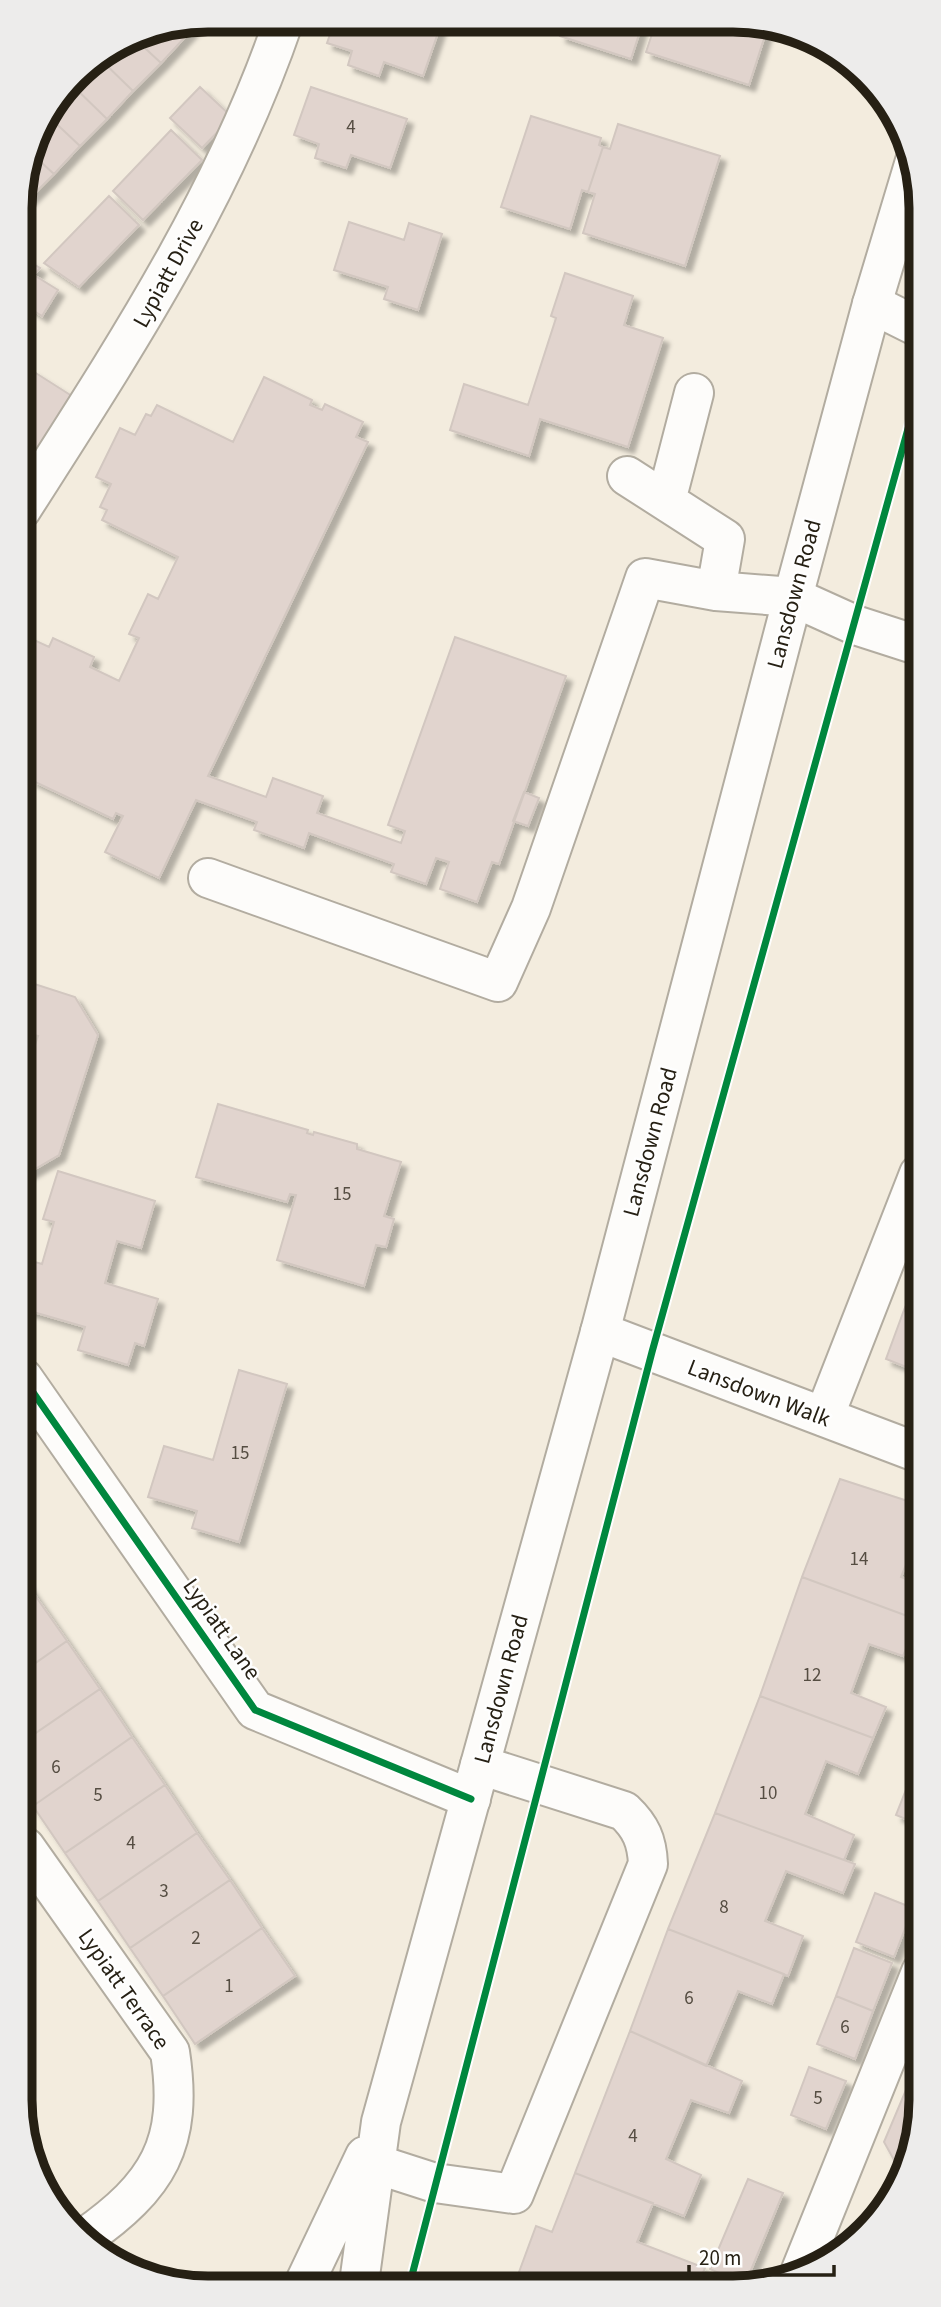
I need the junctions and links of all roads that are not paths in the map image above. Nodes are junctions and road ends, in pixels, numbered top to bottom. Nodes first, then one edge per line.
1 (279, 32) edge
2 (908, 185) edge
3 (873, 304) junction
4 (909, 322) edge
5 (694, 393) dead end
6 (627, 476) dead end
7 (32, 493) edge
8 (666, 502) junction
9 (716, 591) junction
10 (793, 597) junction
11 (909, 642) edge
12 (208, 878) dead end
13 (909, 1200) edge
14 (600, 1332) junction
15 (32, 1391) edge
16 (824, 1417) junction
17 (909, 1449) edge
18 (475, 1782) junction
19 (36, 1887) edge
20 (909, 2002) edge
21 (381, 2122) junction
22 (376, 2164) junction
23 (92, 2232) edge
24 (805, 2260) edge
25 (308, 2276) edge
26 (360, 2276) edge

1 - 7 main road, Lypiatt Drive
2 - 3 main road, Lansdown Road
3 - 4 main road
3 - 10 main road, Lansdown Road
5 - 8 main road
6 - 8 main road
8 - 9 main road
9 - 10 main road
9 - 12 main road
10 - 11 main road
10 - 14 main road, Lansdown Road
13 - 16 main road
14 - 16 main road, Lansdown Walk
14 - 18 main road, Lansdown Road
15 - 18 main road, Lypiatt Lane
16 - 17 main road, Lansdown Walk
18 - 21 main road, Lansdown Road
18 - 22 main road, Lypiatt Lane
19 - 23 main road, Lypiatt Terrace
20 - 24 main road
21 - 22 main road, Lansdown Road
21 - 25 main road, Lansdown Road
22 - 26 main road, Lansdown Road

